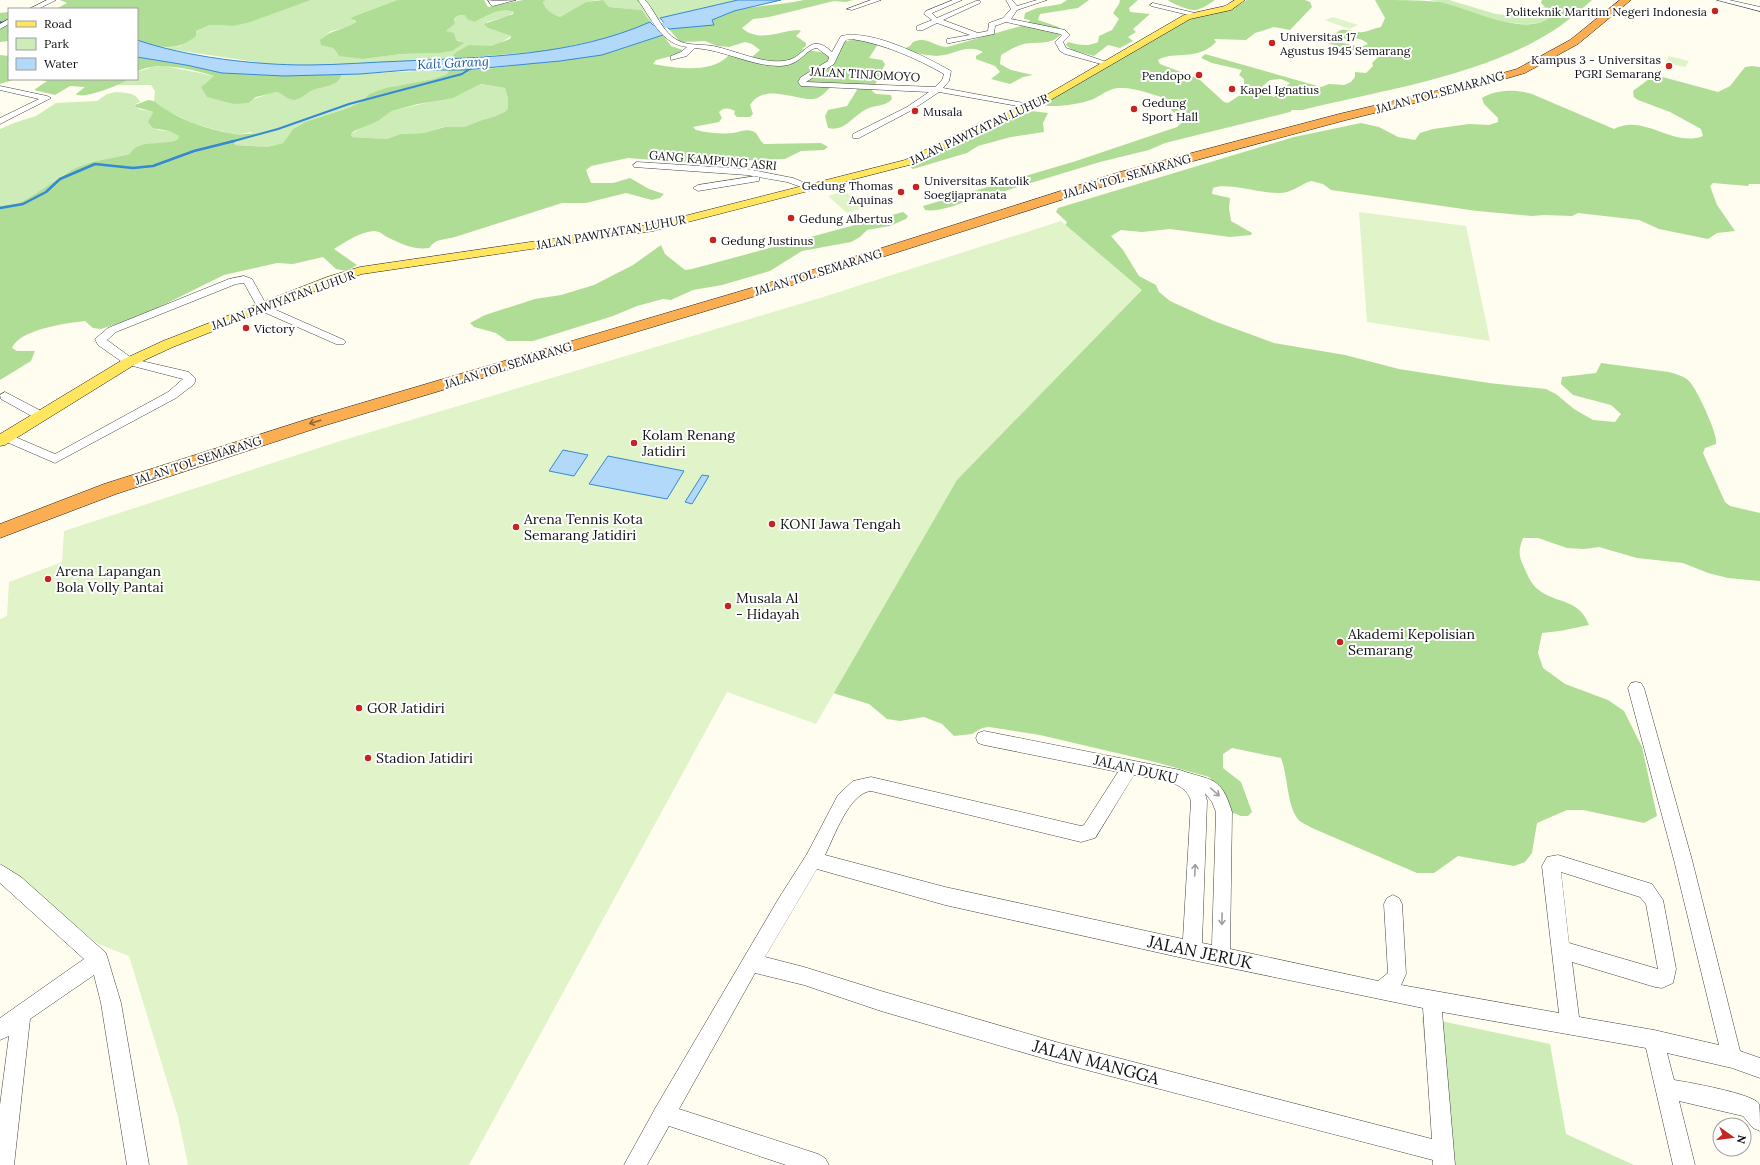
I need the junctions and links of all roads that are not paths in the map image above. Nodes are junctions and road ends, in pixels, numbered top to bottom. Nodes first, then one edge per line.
1 (53, 0) edge
2 (491, 0) edge
3 (513, 0) edge
4 (878, 0) edge
5 (959, 0) edge
6 (1008, 0) edge
7 (1044, 0) edge
8 (1241, 0) edge
9 (1612, 0) edge
10 (1626, 0) edge
11 (1720, 0) edge
12 (647, 2) edge
13 (978, 2) dead end
14 (1153, 5) dead end
15 (34, 8) edge
16 (850, 9) dead end
17 (1015, 9) junction
18 (1760, 9) edge
19 (1197, 15) junction
20 (936, 20) junction
21 (1006, 20) junction
22 (920, 28) dead end
23 (978, 35) junction
24 (950, 41) dead end
25 (693, 46) junction
26 (833, 57) junction
27 (674, 58) dead end
28 (1108, 64) junction
29 (0, 88) edge
30 (938, 90) junction
31 (1029, 106) junction
32 (2, 119) edge
33 (856, 136) dead end
34 (637, 165) dead end
35 (777, 176) junction
36 (810, 187) junction
37 (698, 188) dead end
38 (263, 308) junction
39 (340, 342) dead end
40 (129, 362) junction
41 (5, 396) dead end
42 (41, 416) junction
43 (3, 439) edge
44 (0, 520) edge
45 (0, 531) edge
46 (1636, 688) dead end
47 (984, 738) dead end
48 (1131, 766) junction
49 (1180, 777) junction
50 (813, 860) junction
51 (0, 872) edge
52 (1393, 904) dead end
53 (1560, 949) junction
54 (1192, 950) junction
55 (1221, 957) junction
56 (99, 960) junction
57 (751, 963) junction
58 (1380, 991) junction
59 (1432, 1001) junction
60 (21, 1014) junction
61 (1570, 1025) junction
62 (0, 1030) edge
63 (1654, 1040) junction
64 (1732, 1058) junction
65 (1760, 1068) edge
66 (1665, 1088) junction
67 (663, 1114) junction
68 (1760, 1121) edge
69 (1444, 1159) edge
70 (3, 1165) edge
71 (138, 1165) edge
72 (635, 1165) edge
73 (818, 1165) edge
74 (1684, 1165) edge

1 - 15 street
2 - 3 street
4 - 16 street
5 - 20 street
6 - 17 street
7 - 17 street
8 - 19 main road, JALAN PAWIYATAN LUHUR
9 - 44 highway, JALAN TOL SEMARANG
10 -> 45 highway, JALAN TOL SEMARANG
11 - 18 street
12 - 25 street, JALAN TINJOMOYO
13 - 20 street
14 - 19 street
17 - 21 street
19 - 28 main road, JALAN PAWIYATAN LUHUR
20 - 22 street
20 - 23 street
21 - 23 street
21 - 28 street
23 - 24 street
25 - 26 street, JALAN TINJOMOYO
25 - 27 street
26 - 30 street
26 - 30 street, JALAN TINJOMOYO
28 - 31 main road, JALAN PAWIYATAN LUHUR
29 - 32 street
30 - 31 street, JALAN TINJOMOYO
30 - 33 street
31 - 36 main road, JALAN PAWIYATAN LUHUR
34 - 35 street, GANG KAMPUNG ASRI
35 - 36 street, GANG KAMPUNG ASRI
35 - 37 street
36 - 38 main road, JALAN PAWIYATAN LUHUR
38 - 39 street
38 - 40 main road, JALAN PAWIYATAN LUHUR
38 - 40 street
40 - 42 main road, JALAN PAWIYATAN LUHUR
40 - 43 street
41 - 42 street
42 - 43 main road, JALAN PAWIYATAN LUHUR
46 - 64 street
47 - 48 street, JALAN DUKU
48 - 49 street, JALAN DUKU
48 - 50 street
54 -> 49 street, JALAN DUKU
49 -> 55 street
50 - 54 street, JALAN JERUK
50 - 57 street
51 - 56 street
52 - 58 street
53 - 53 street
53 - 61 street
54 - 55 street, JALAN JERUK
55 - 58 street, JALAN JERUK
56 - 60 street
56 - 71 street
57 - 67 street
57 - 69 street, JALAN MANGGA
58 - 59 street, JALAN JERUK
59 - 61 street, JALAN JERUK
59 - 69 street
60 - 62 street
60 - 70 street
61 - 63 street, JALAN JERUK
63 - 64 street, JALAN JERUK
63 - 66 street
64 - 65 street, JALAN JERUK
66 - 68 street
66 - 74 street
67 - 72 street
67 - 73 street

